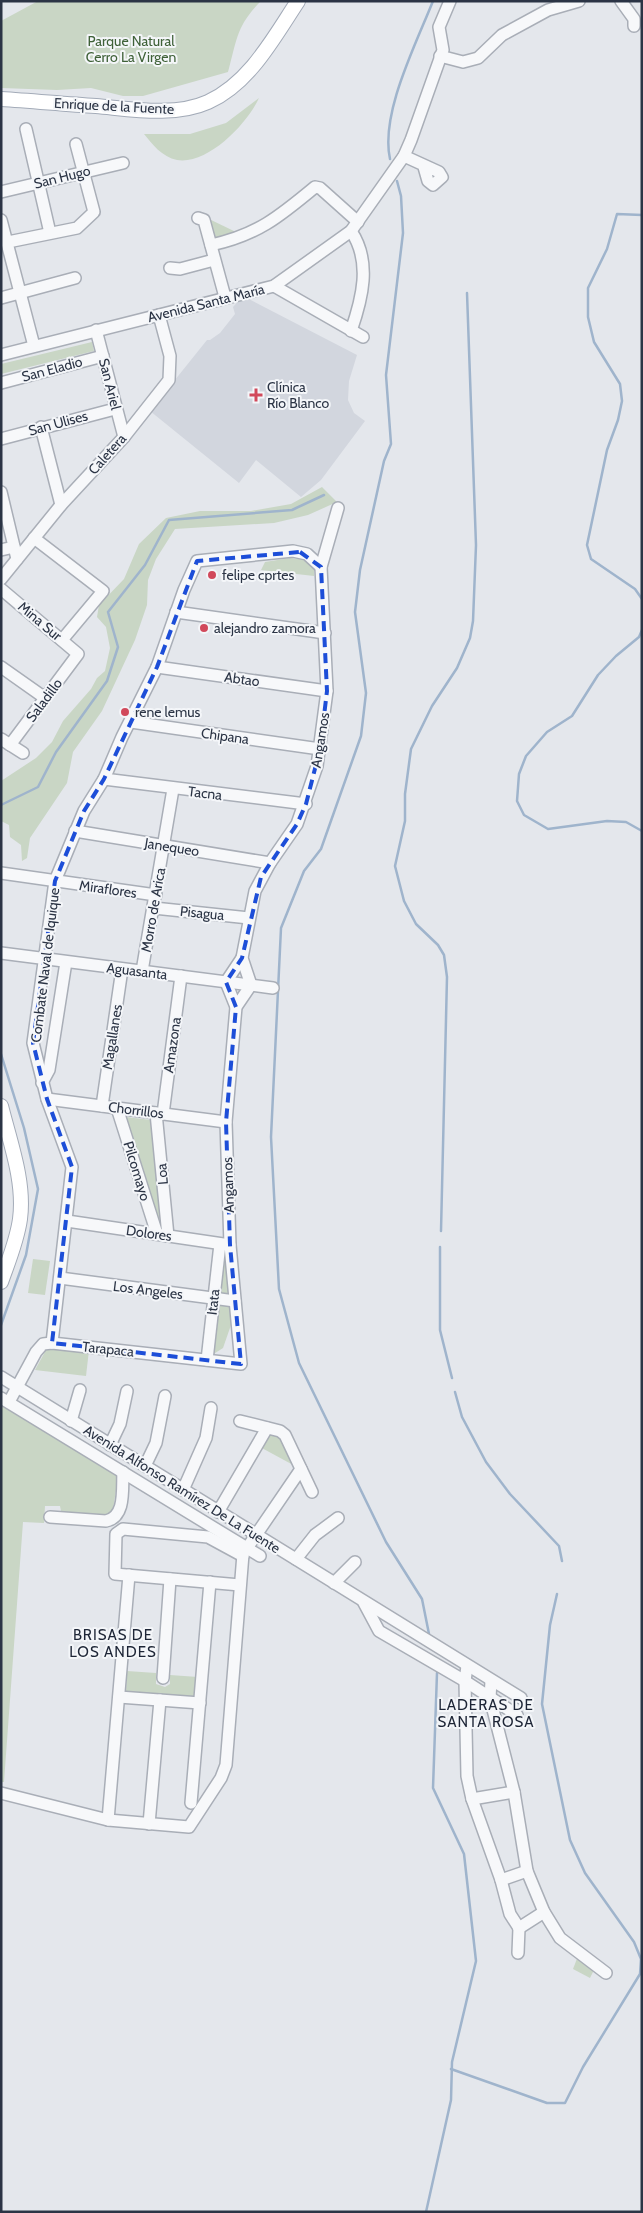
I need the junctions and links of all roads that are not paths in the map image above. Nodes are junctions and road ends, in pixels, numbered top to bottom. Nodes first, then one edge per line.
1 (298, 1) edge
2 (450, 1) edge
3 (579, 1) edge
4 (621, 1) edge
5 (560, 4) edge
6 (634, 26) dead end
7 (440, 56) junction
8 (1, 99) edge
9 (26, 129) dead end
10 (76, 144) dead end
11 (404, 156) junction
12 (123, 163) dead end
13 (424, 167) dead end
14 (83, 172) junction
15 (38, 183) junction
16 (1, 192) edge
17 (198, 218) dead end
18 (1, 220) edge
19 (355, 226) junction
20 (50, 233) junction
21 (8, 242) junction
22 (211, 245) junction
23 (214, 260) junction
24 (170, 268) dead end
25 (74, 278) dead end
26 (274, 286) junction
27 (20, 292) junction
28 (1, 298) edge
29 (225, 298) junction
30 (159, 315) junction
31 (96, 330) junction
32 (351, 331) junction
33 (363, 337) dead end
34 (34, 346) junction
35 (1, 354) edge
36 (103, 356) junction
37 (1, 383) edge
38 (115, 409) junction
39 (41, 427) junction
40 (124, 437) junction
41 (1, 439) edge
42 (1, 493) edge
43 (61, 505) junction
44 (338, 508) dead end
45 (34, 538) junction
46 (328, 545) junction
47 (1, 550) edge
48 (300, 552) junction
49 (15, 553) junction
50 (321, 567) junction
51 (1, 579) edge
52 (1, 589) edge
53 (176, 612) junction
54 (325, 633) junction
55 (62, 640) junction
56 (78, 654) joint
57 (1, 667) edge
58 (157, 668) junction
59 (327, 691) junction
60 (45, 698) junction
61 (131, 722) junction
62 (6, 742) edge
63 (320, 749) junction
64 (23, 753) dead end
65 (104, 780) junction
66 (174, 789) junction
67 (306, 804) junction
68 (75, 831) junction
69 (164, 846) junction
70 (270, 863) junction
71 (1, 873) edge
72 (55, 881) junction
73 (156, 895) junction
74 (154, 908) junction
75 (249, 918) junction
76 (1, 954) edge
77 (242, 958) junction
78 (45, 959) junction
79 (66, 962) junction
80 (122, 969) junction
81 (142, 971) junction
82 (181, 976) junction
83 (226, 982) junction
84 (251, 985) junction
85 (273, 988) dead end
86 (236, 1007) junction
87 (42, 1083) junction
88 (47, 1099) junction
89 (1, 1106) edge
90 (102, 1106) junction
91 (117, 1108) junction
92 (159, 1113) junction
93 (226, 1122) junction
94 (67, 1221) junction
95 (162, 1235) junction
96 (225, 1244) junction
97 (60, 1278) junction
98 (1, 1282) edge
99 (214, 1298) junction
100 (235, 1301) junction
101 (52, 1343) junction
102 (207, 1360) junction
103 (241, 1364) joint
104 (1, 1377) edge
105 (18, 1387) junction
106 (80, 1390) dead end
107 (126, 1391) dead end
108 (165, 1396) dead end
109 (5, 1400) edge
110 (211, 1408) dead end
111 (71, 1420) junction
112 (240, 1421) dead end
113 (267, 1428) junction
114 (91, 1433) junction
115 (110, 1445) junction
116 (82, 1447) junction
117 (145, 1466) junction
118 (301, 1469) junction
119 (123, 1472) junction
120 (183, 1490) junction
121 (312, 1492) dead end
122 (218, 1512) junction
123 (50, 1517) dead end
124 (338, 1518) dead end
125 (256, 1535) junction
126 (245, 1552) junction
127 (260, 1556) dead end
128 (296, 1559) junction
129 (355, 1562) dead end
130 (129, 1575) junction
131 (170, 1579) junction
132 (210, 1582) junction
133 (334, 1583) junction
134 (240, 1585) junction
135 (363, 1601) junction
136 (467, 1666) junction
137 (163, 1678) dead end
138 (465, 1681) junction
139 (491, 1681) junction
140 (118, 1697) junction
141 (490, 1698) junction
142 (521, 1698) dead end
143 (160, 1700) junction
144 (200, 1704) junction
145 (517, 1715) dead end
146 (514, 1792) junction
147 (1, 1793) edge
148 (472, 1799) junction
149 (191, 1803) dead end
150 (108, 1820) junction
151 (149, 1824) junction
152 (527, 1871) junction
153 (501, 1880) junction
154 (544, 1912) junction
155 (519, 1928) junction
156 (518, 1953) dead end
157 (606, 1973) dead end

1 - 8 main road, Enrique de la Fuente
2 - 7 street, Avenida Santa María
3 - 5 street
4 - 6 street
5 - 7 street
7 - 11 street, Avenida Santa María
9 - 15 street
10 - 14 street
11 - 13 street
11 - 19 street, Avenida Santa María
12 - 14 street, San Hugo
14 - 15 street, San Hugo
14 - 20 street
15 - 16 street, San Hugo
15 - 20 street
17 - 22 street
18 - 21 street
19 - 22 street
19 - 26 street, Avenida Santa María
19 - 32 street
20 - 21 street
21 - 27 street
22 - 23 street
23 - 24 street
23 - 29 street
25 - 27 street
26 - 29 street, Avenida Santa María
26 - 32 street
27 - 28 street
27 - 34 street
29 - 30 street, Avenida Santa María
30 - 31 street, Avenida Santa María
30 - 40 street, Caletera
31 - 34 street, Avenida Santa María
31 - 36 street, San Ariel
32 - 33 street
34 - 35 street, Avenida Santa María
36 - 37 street, San Eladio
36 - 38 street, San Ariel
38 - 39 street, San Ulises
38 - 40 street, San Ariel
39 - 41 street, San Ulises
39 - 43 street
40 - 43 street, Caletera
42 - 49 street
43 - 45 street, Caletera
44 - 46 street, Angamos
45 - 49 street, Caletera
45 - 55 street
46 - 48 street, Combate Naval de Iquique
46 - 50 street, Angamos
47 - 49 street
48 - 50 street
48 - 53 street, Combate Naval de Iquique
49 - 51 street, Caletera
50 - 54 street, Angamos
52 - 55 street, Mina Sur
53 - 54 street
53 - 58 street, Combate Naval de Iquique
54 - 59 street, Angamos
55 - 56 street, Mina Sur
56 - 60 street, Saladillo
57 - 60 street
58 - 59 street, Abtao
58 - 61 street, Combate Naval de Iquique
59 - 63 street, Angamos
60 - 62 street, Saladillo
61 - 63 street, Chipana
61 - 65 street, Combate Naval de Iquique
62 - 64 street, Saladillo
63 - 67 street, Angamos
65 - 66 street, Tacna
65 - 68 street, Combate Naval de Iquique
66 - 67 street, Tacna
66 - 69 street, Morro de Arica
67 - 70 street, Angamos
68 - 69 street, Janequeo
68 - 72 street, Combate Naval de Iquique
69 - 70 street, Janequeo
69 - 73 street, Morro de Arica
70 - 75 street, Angamos
71 - 72 street, Miraflores
72 - 73 street, Miraflores
72 - 78 street, Combate Naval de Iquique
73 - 74 street, Morro de Arica
74 - 75 street, Pisagua
74 - 81 street, Morro de Arica
75 - 77 street, Angamos
76 - 78 street, Aguasanta
77 - 83 street, Angamos
77 - 84 street, Angamos
78 - 79 street, Aguasanta
78 - 87 street, Combate Naval de Iquique
79 - 80 street, Aguasanta
79 - 87 street, Combate Naval de Iquique
80 - 81 street, Aguasanta
80 - 90 street, Magallanes
81 - 82 street, Aguasanta
82 - 83 street, Aguasanta
82 - 92 street, Amazona
83 - 84 street, Aguasanta
83 - 86 street, Angamos
84 - 85 street, Aguasanta
84 - 86 street, Angamos
86 - 93 street, Angamos
87 - 88 street, Combate Naval de Iquique
88 - 90 street, Chorrillos
88 - 94 street, Combate Naval de Iquique
89 - 98 main road
90 - 91 street, Chorrillos
91 - 92 street, Chorrillos
91 - 95 street, Pilcomayo
92 - 93 street, Chorrillos
92 - 95 street, Loa
93 - 96 street, Angamos
94 - 95 street, Dolores
94 - 97 street, Combate Naval de Iquique
95 - 96 street, Dolores
96 - 99 street, Itata
96 - 100 street, Angamos
97 - 99 street, Los Angeles
97 - 101 street, Combate Naval de Iquique
99 - 100 street, Los Angeles
99 - 102 street, Itata
100 - 103 street, Angamos
101 - 102 street, Tarapaca
101 - 105 street
102 - 103 street, Tarapaca
104 - 105 street, Avenida Alfonso Ramírez De La Fuente
105 - 109 street
105 - 111 street, Avenida Alfonso Ramírez De La Fuente
106 - 111 street
107 - 115 street
108 - 117 street
109 - 116 street, Avenida Alfonso Ramírez De La Fuente
110 - 120 street
111 - 114 street, Avenida Alfonso Ramírez De La Fuente
112 - 113 street
113 - 118 street
113 - 122 street
114 - 115 street, Avenida Alfonso Ramírez De La Fuente
114 - 116 street
115 - 117 street, Avenida Alfonso Ramírez De La Fuente
116 - 119 street, Avenida Alfonso Ramírez De La Fuente
117 - 120 street, Avenida Alfonso Ramírez De La Fuente
118 - 121 street
118 - 125 street
119 - 123 street
119 - 126 street, Avenida Alfonso Ramírez De La Fuente
120 - 122 street, Avenida Alfonso Ramírez De La Fuente
122 - 125 street, Avenida Alfonso Ramírez De La Fuente
124 - 128 street
125 - 126 street
125 - 128 street, Avenida Alfonso Ramírez De La Fuente
126 - 127 street, Avenida Alfonso Ramírez De La Fuente
126 - 130 street
126 - 134 street
128 - 133 street, Avenida Alfonso Ramírez De La Fuente
129 - 133 street
130 - 131 street
130 - 140 street
131 - 132 street
131 - 137 street
132 - 134 street
132 - 144 street
133 - 135 street, Avenida Alfonso Ramírez De La Fuente
134 - 151 street
135 - 136 street, Avenida Alfonso Ramírez De La Fuente
135 - 138 street
136 - 138 street
136 - 139 street, Avenida Alfonso Ramírez De La Fuente
138 - 141 street
138 - 148 street
139 - 141 street
139 - 142 street, Avenida Alfonso Ramírez De La Fuente
140 - 143 street
140 - 150 street
141 - 145 street
141 - 146 street
143 - 144 street
143 - 151 street
144 - 149 street
146 - 148 street
146 - 152 street
147 - 150 street
148 - 153 street
150 - 151 street
152 - 153 street
152 - 154 street
153 - 155 street
154 - 155 street
154 - 157 street
155 - 156 street

